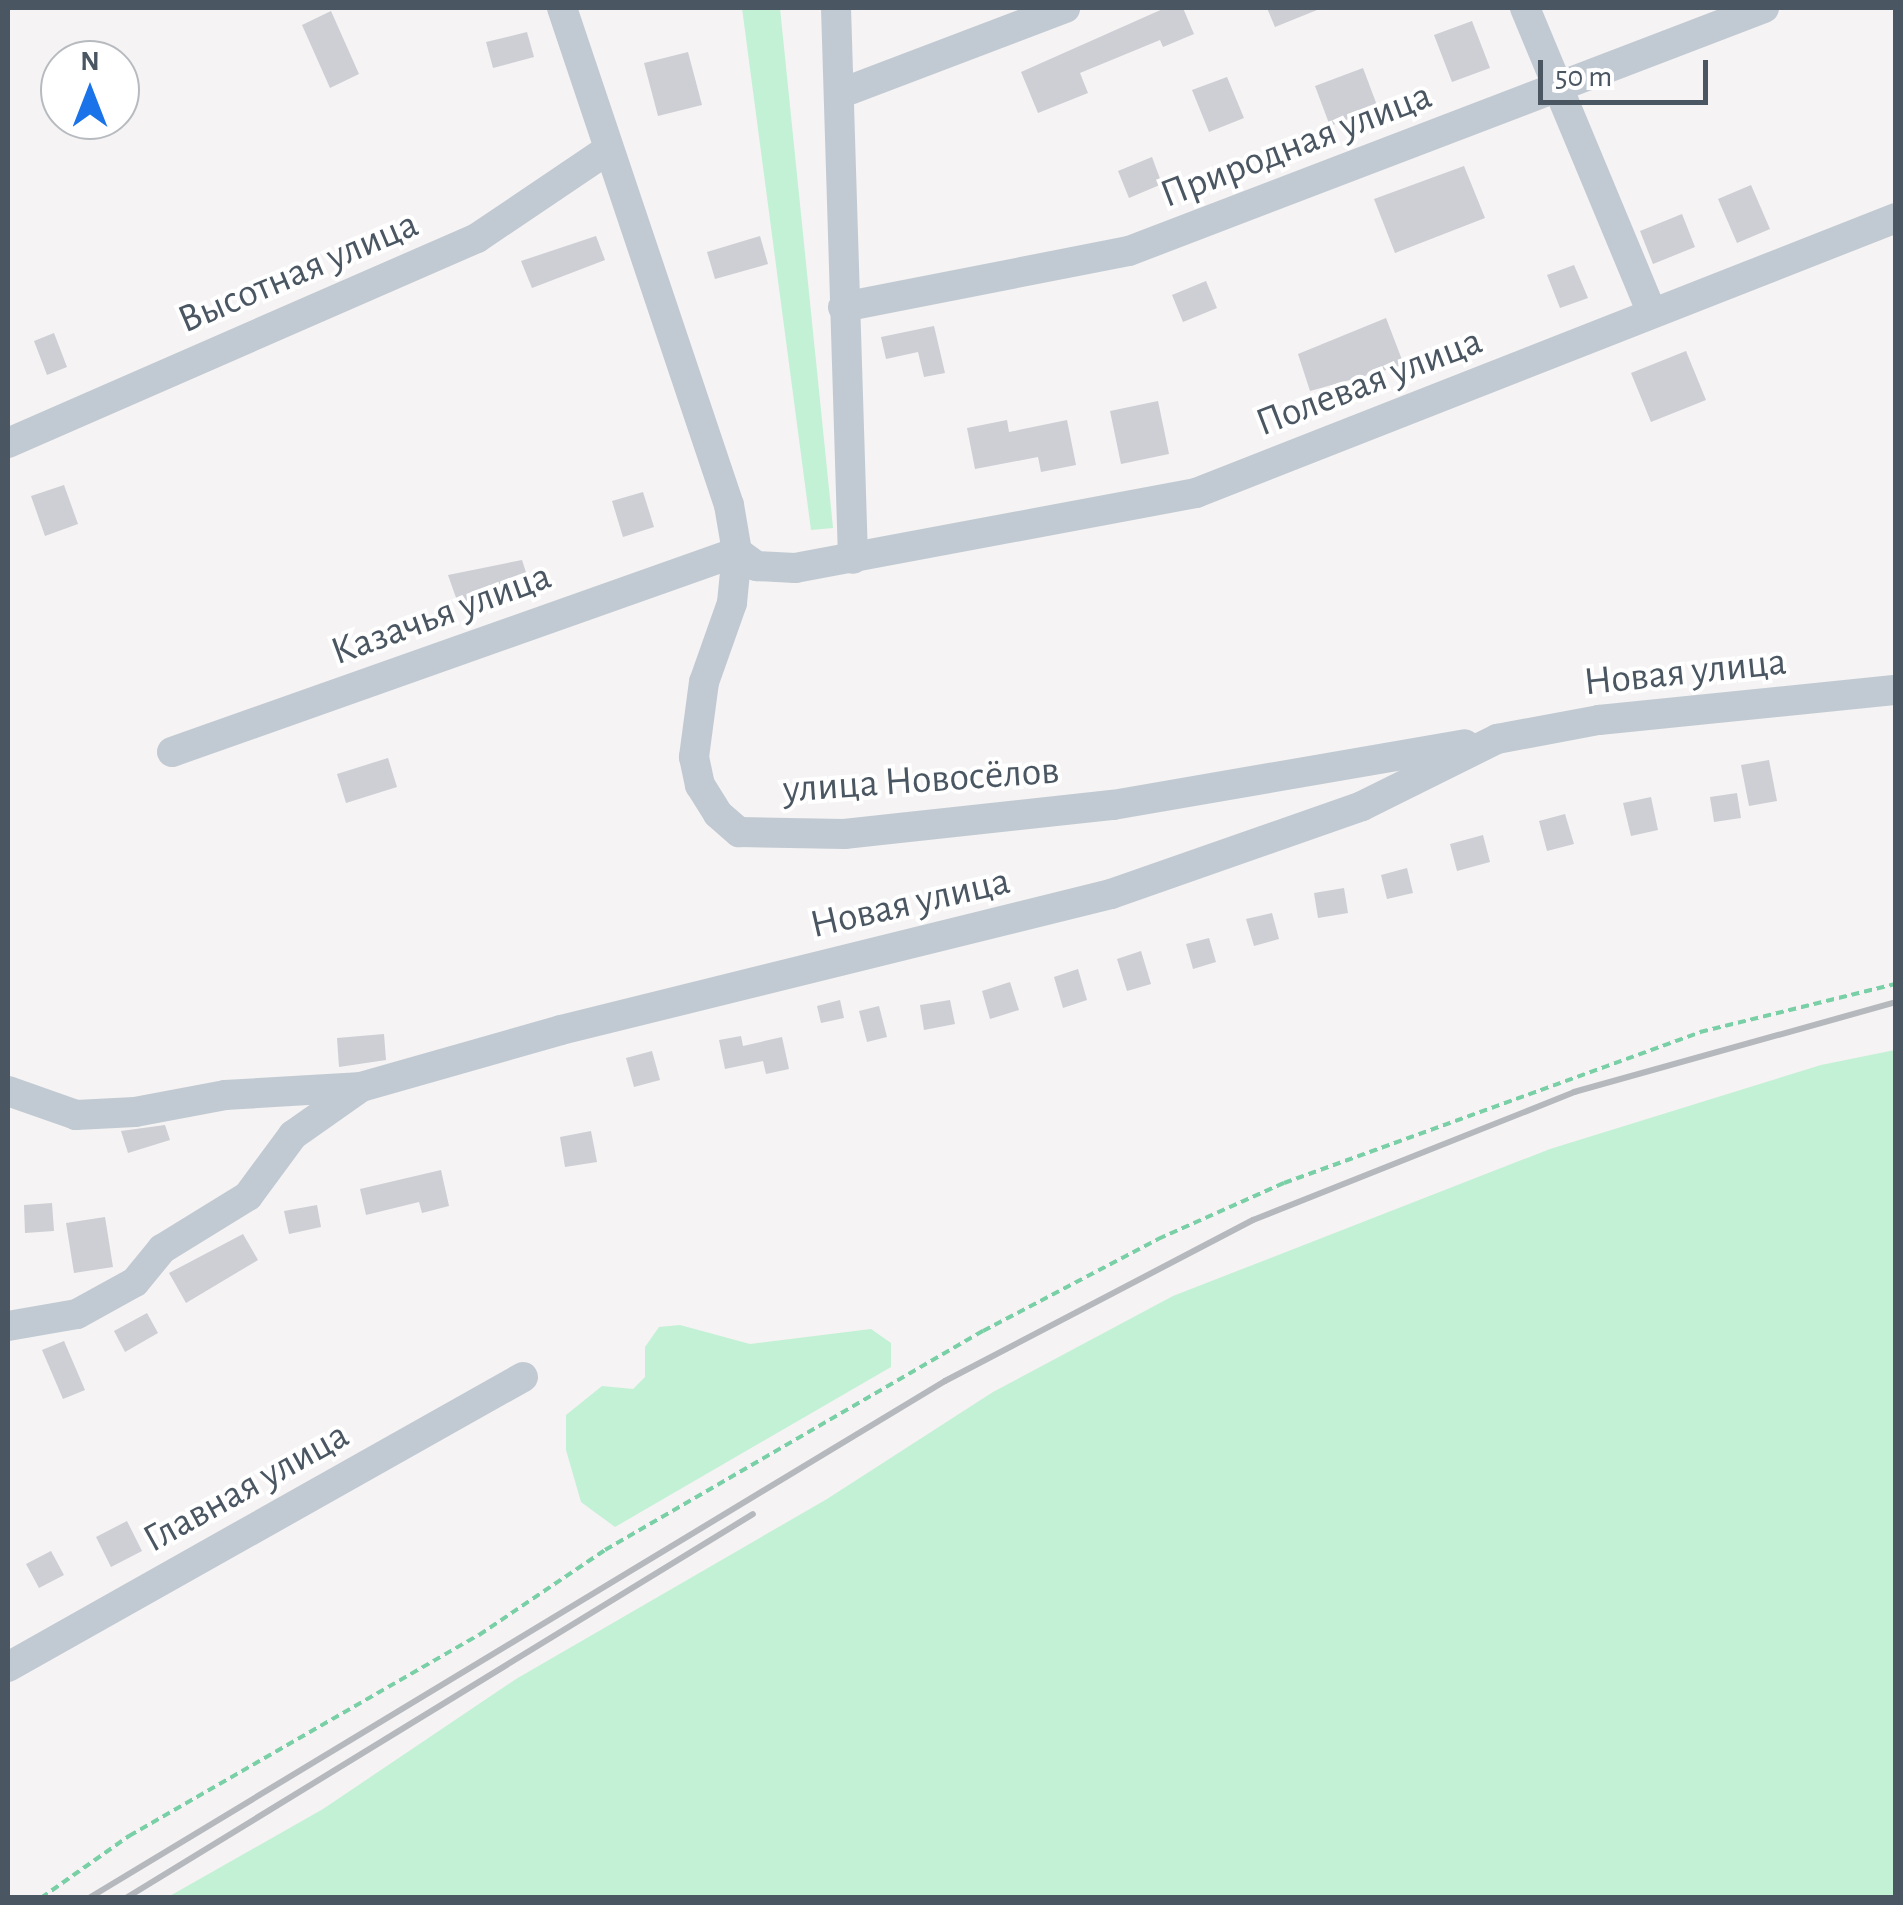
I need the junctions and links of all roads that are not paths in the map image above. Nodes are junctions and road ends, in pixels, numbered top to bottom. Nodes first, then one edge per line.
1 (562, 8) edge
2 (836, 8) edge
3 (1065, 8) edge
4 (1524, 8) edge
5 (1764, 8) edge
6 (1556, 88) junction
7 (839, 94) junction
8 (606, 151) junction
9 (1896, 218) edge
10 (843, 307) junction
11 (1652, 314) junction
12 (8, 442) edge
13 (737, 552) junction
14 (853, 559) junction
15 (1896, 690) edge
16 (1497, 738) junction
17 (172, 752) dead end
18 (362, 1087) junction
19 (8, 1090) edge
20 (8, 1326) edge
21 (523, 1377) dead end
22 (8, 1667) edge

1 - 8 street, улица Новосёлов
2 - 7 street
3 - 7 street
4 - 6 street
5 - 6 street, Природная улица
6 - 10 street, Природная улица
6 - 11 street
7 - 10 street
8 - 12 street, Высотная улица
8 - 13 street, улица Новосёлов
9 - 11 street, Полевая улица
10 - 14 street
11 - 14 street, Полевая улица
13 - 14 street, Полевая улица
13 - 16 street, улица Новосёлов
13 - 17 street, Казачья улица
15 - 16 street, Новая улица
16 - 18 street, Новая улица
18 - 19 street
18 - 20 street, Новая улица
21 - 22 street, Главная улица

